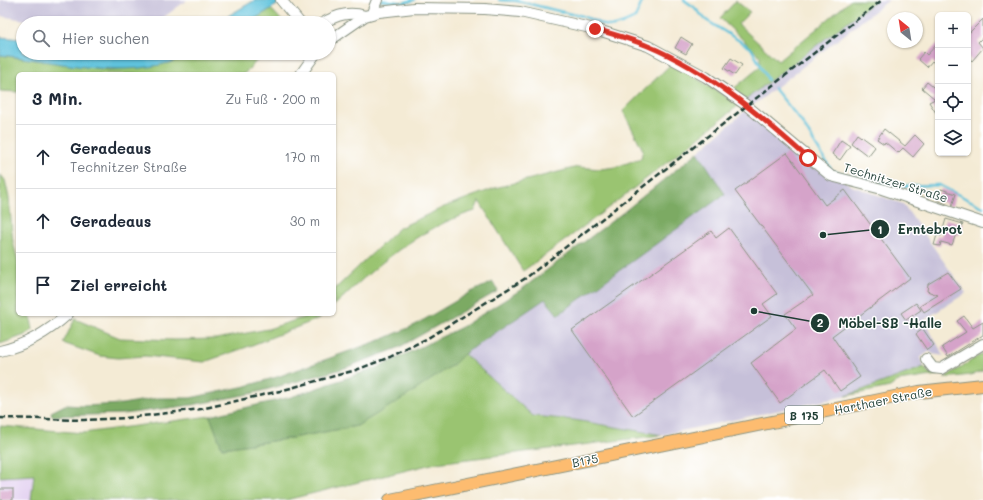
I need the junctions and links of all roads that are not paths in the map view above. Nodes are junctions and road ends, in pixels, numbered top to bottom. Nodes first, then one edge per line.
1 (280, 0) edge
2 (377, 1) edge
3 (368, 14) junction
4 (294, 16) edge
5 (336, 17) edge
6 (336, 36) edge
7 (311, 60) edge
8 (302, 72) edge
9 (983, 222) edge
10 (65, 316) edge
11 (983, 344) edge
12 (0, 350) edge
13 (926, 359) dead end
14 (983, 385) edge
15 (644, 448) joint
16 (390, 500) edge

1 - 4 street
2 - 3 street
3 - 5 street
3 - 6 street
3 - 9 street, Technitzer Straße
7 - 8 street
10 - 12 street
11 - 13 street, Harthaer Straße
14 - 15 main road, Harthaer Straße / B 175
15 - 16 main road, B175 / B 175

